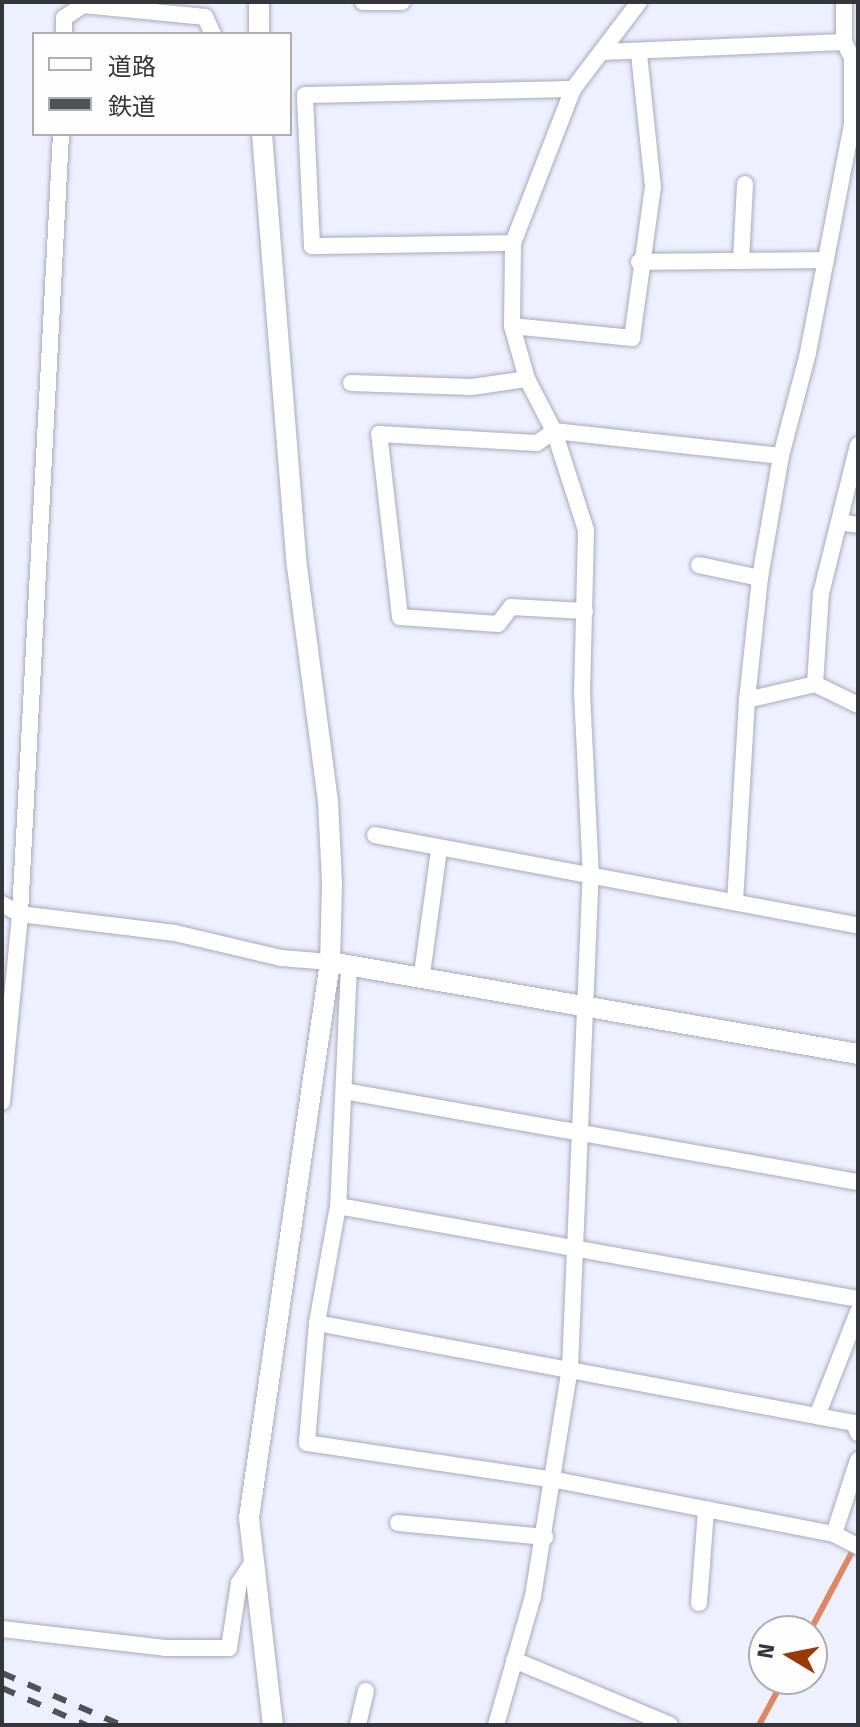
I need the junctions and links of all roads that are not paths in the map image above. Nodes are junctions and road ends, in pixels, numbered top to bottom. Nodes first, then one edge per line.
1 (259, 2) edge
2 (363, 2) edge
3 (402, 2) edge
4 (634, 4) edge
5 (849, 14) edge
6 (64, 32) edge
7 (212, 32) edge
8 (259, 32) edge
9 (844, 42) junction
10 (603, 52) junction
11 (639, 53) junction
12 (573, 89) junction
13 (61, 136) edge
14 (262, 136) edge
15 (745, 184) dead end
16 (513, 243) junction
17 (826, 260) junction
18 (741, 261) junction
19 (639, 262) junction
20 (512, 326) junction
21 (527, 379) junction
22 (351, 383) dead end
23 (554, 431) junction
24 (858, 445) edge
25 (781, 456) junction
26 (839, 522) junction
27 (858, 525) edge
28 (699, 565) dead end
29 (760, 578) junction
30 (585, 611) junction
31 (815, 684) junction
32 (747, 700) junction
33 (858, 705) edge
34 (375, 835) dead end
35 (439, 850) junction
36 (591, 877) junction
37 (735, 900) junction
38 (2, 904) edge
39 (20, 914) junction
40 (858, 925) edge
41 (340, 964) junction
42 (422, 974) junction
43 (584, 1005) junction
44 (858, 1054) edge
45 (344, 1091) junction
46 (2, 1102) edge
47 (581, 1130) junction
48 (858, 1182) edge
49 (338, 1206) junction
50 (576, 1248) junction
51 (858, 1299) edge
52 (858, 1312) edge
53 (317, 1323) junction
54 (570, 1368) junction
55 (817, 1416) junction
56 (858, 1433) edge
57 (858, 1460) edge
58 (556, 1480) junction
59 (706, 1509) junction
60 (398, 1523) dead end
61 (834, 1534) junction
62 (545, 1537) junction
63 (858, 1546) edge
64 (254, 1560) junction
65 (699, 1603) dead end
66 (2, 1629) edge
67 (514, 1660) junction
68 (366, 1691) dead end
69 (273, 1725) edge
70 (358, 1725) edge
71 (496, 1725) edge
72 (670, 1725) edge

1 - 8 street
2 - 3 street
4 - 10 street
5 - 9 street
6 - 7 street
9 - 11 street
9 - 17 street
10 - 11 street
10 - 12 street
11 - 19 street
12 - 16 street
12 - 16 street
13 - 39 street
14 - 41 street
15 - 18 street
16 - 20 street
17 - 18 street
17 - 25 street
18 - 19 street
19 - 20 street
20 - 21 street
21 - 22 street
21 - 23 street
23 - 25 street
23 - 30 street
23 - 30 street
24 - 26 street
25 - 29 street
26 - 27 street
26 - 31 street
28 - 29 street
29 - 32 street
30 - 36 street
31 - 32 street
31 - 33 street
32 - 37 street
34 - 35 street
35 - 36 street
35 - 42 street
36 - 37 street
36 - 43 street
37 - 40 street
38 - 39 street
39 - 41 street
39 - 46 street
41 - 42 street
41 - 45 street
41 - 64 street
42 - 43 street
43 - 44 street
43 - 47 street
45 - 47 street
45 - 49 street
47 - 48 street
47 - 50 street
49 - 50 street
49 - 53 street
50 - 51 street
50 - 54 street
52 - 55 street
53 - 54 street
53 - 58 street
54 - 55 street
54 - 58 street
55 - 56 street
57 - 61 street
58 - 59 street
58 - 62 street
59 - 61 street
59 - 65 street
60 - 62 street
61 - 63 street
62 - 67 street
64 - 66 street
64 - 69 street
67 - 71 street
67 - 72 street
68 - 70 street

